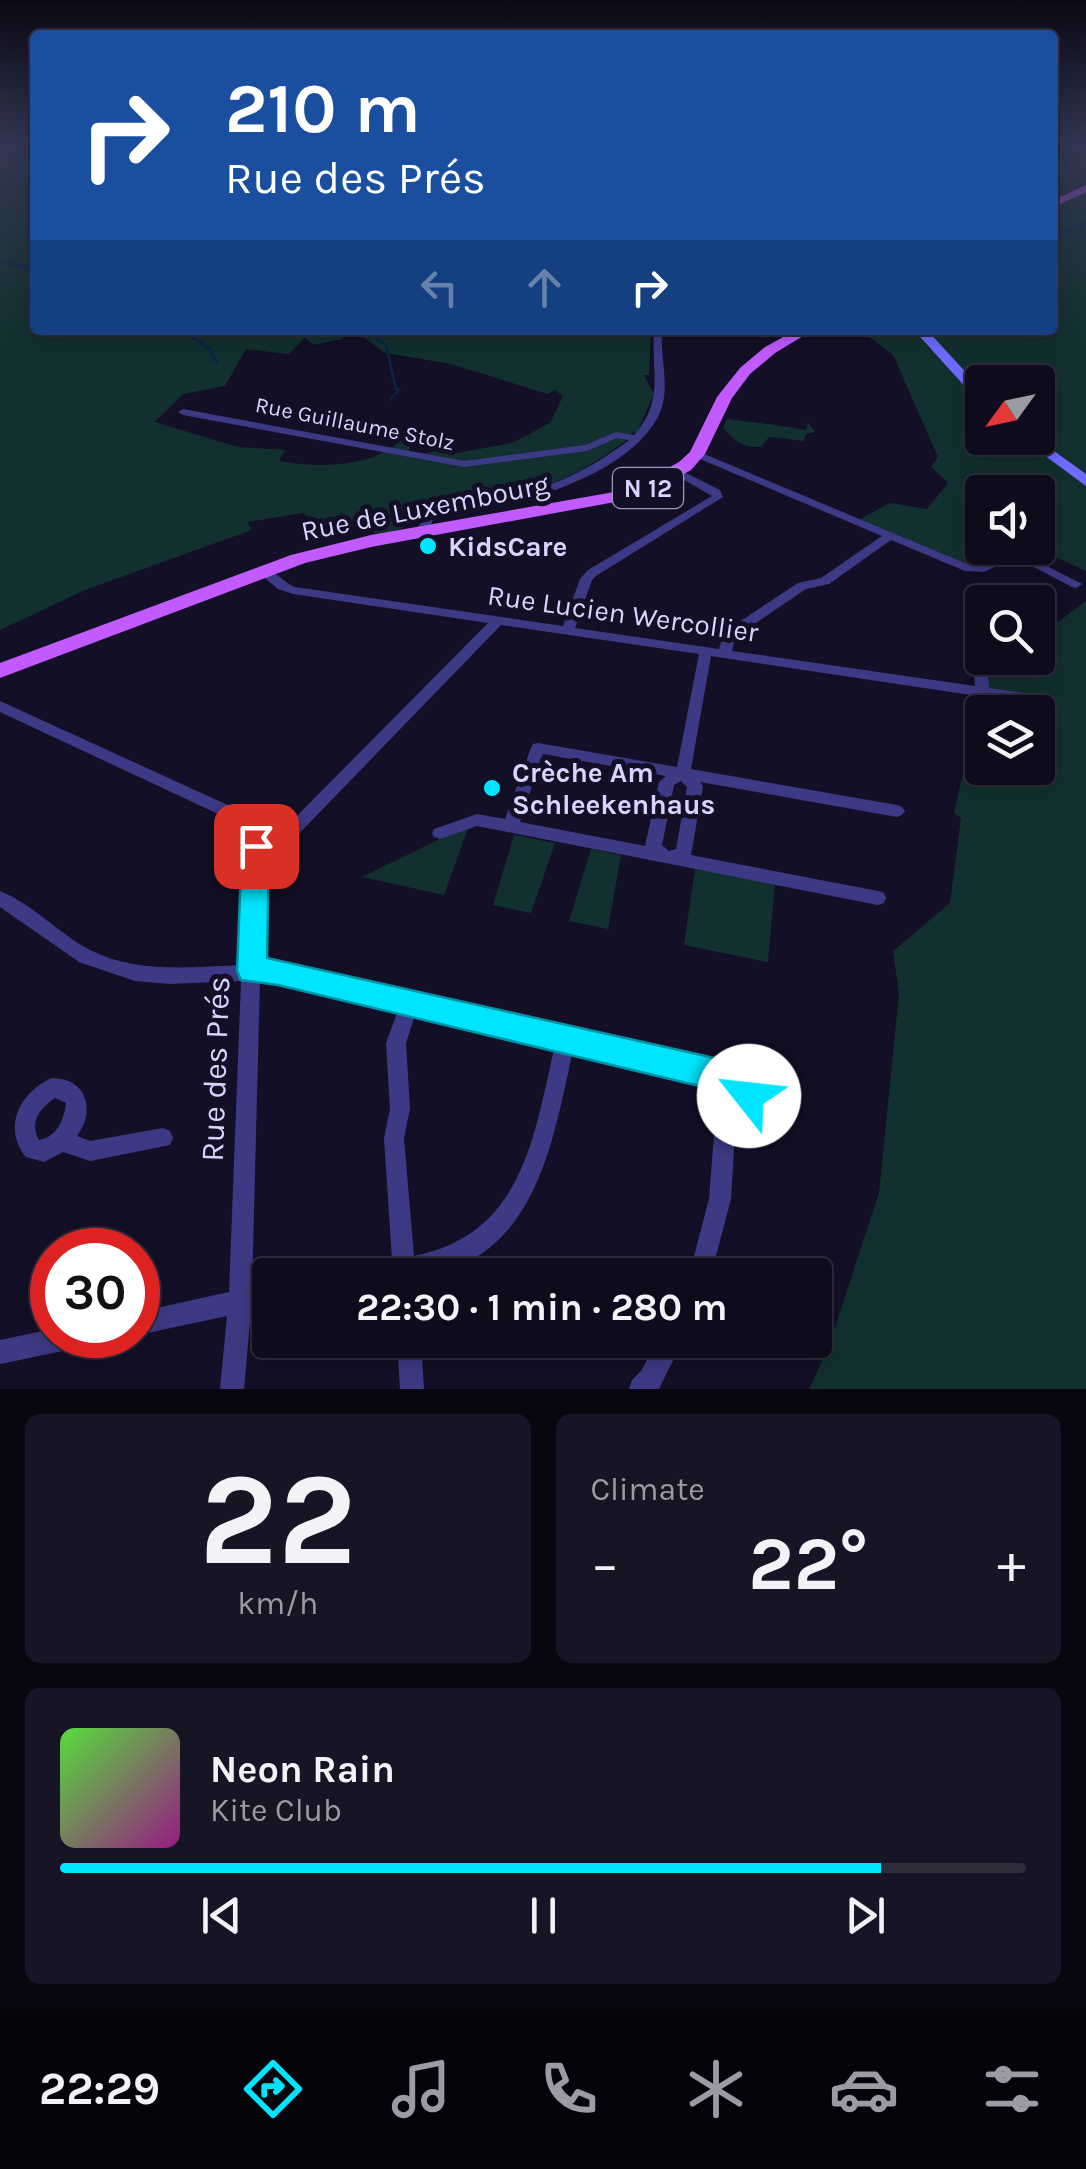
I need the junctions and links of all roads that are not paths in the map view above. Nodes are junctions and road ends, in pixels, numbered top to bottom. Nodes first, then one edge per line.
1 (658, 335) edge
2 (797, 335) edge
3 (925, 335) edge
4 (934, 335) edge
5 (938, 349) junction
6 (965, 378) edge
7 (183, 412) dead end
8 (636, 438) junction
9 (697, 454) junction
10 (1051, 455) edge
11 (678, 472) junction
12 (1086, 481) edge
13 (422, 532) junction
14 (890, 536) junction
15 (263, 570) junction
16 (1076, 584) dead end
17 (498, 620) junction
18 (568, 630) junction
19 (706, 650) junction
20 (724, 653) junction
21 (0, 670) edge
22 (981, 675) edge
23 (982, 690) junction
24 (1011, 695) edge
25 (0, 706) edge
26 (683, 774) junction
27 (897, 812) dead end
28 (510, 827) junction
29 (440, 833) dead end
30 (256, 846) junction
31 (667, 858) junction
32 (0, 898) edge
33 (878, 898) dead end
34 (252, 971) junction
35 (410, 1003) junction
36 (566, 1040) junction
37 (728, 1077) junction
38 (790, 1104) dead end
39 (163, 1138) dead end
40 (6, 1141) edge
41 (60, 1141) junction
42 (403, 1258) edge
43 (451, 1258) edge
44 (704, 1258) edge
45 (252, 1299) edge
46 (240, 1302) junction
47 (160, 1318) edge
48 (30, 1346) edge
49 (0, 1352) edge
50 (410, 1358) edge
51 (662, 1358) edge
52 (232, 1389) edge
53 (412, 1389) edge
54 (640, 1389) edge

1 - 8 street
2 - 9 main road, Rue de Luxembourg / N 12
3 - 5 main road
4 - 5 main road
5 - 6 main road
7 - 8 street, Rue Guillaume Stolz
8 - 13 street
9 - 11 main road, Rue de Luxembourg / N 12
9 - 14 street
10 - 12 main road
11 - 13 main road, Rue de Luxembourg / N 12
11 - 18 street
13 - 15 main road, Rue de Luxembourg / N 12
14 - 16 street
14 - 20 street
15 - 17 street, Rue Lucien Wercollier
15 - 21 main road, Rue de Luxembourg / N 12
17 - 18 street, Rue Lucien Wercollier
17 - 30 street
18 - 19 street, Rue Lucien Wercollier
19 - 20 street, Rue Lucien Wercollier
19 - 26 street
20 - 23 street, Rue Lucien Wercollier
22 - 23 street
23 - 24 street, Rue Lucien Wercollier
25 - 30 street
26 - 27 street
26 - 28 street
26 - 31 street
26 - 31 street
28 - 29 street
28 - 31 street
30 - 34 street, Rue des Prés
31 - 33 street
32 - 34 street
34 - 35 street
34 - 46 street, Rue des Prés
35 - 36 street
35 - 42 street
36 - 37 street
36 - 43 street
37 - 38 street
37 - 44 street
39 - 41 street
40 - 41 street
40 - 41 street
45 - 46 street
46 - 47 street
46 - 52 street, Rue des Prés
48 - 49 street
50 - 53 street
51 - 54 street

